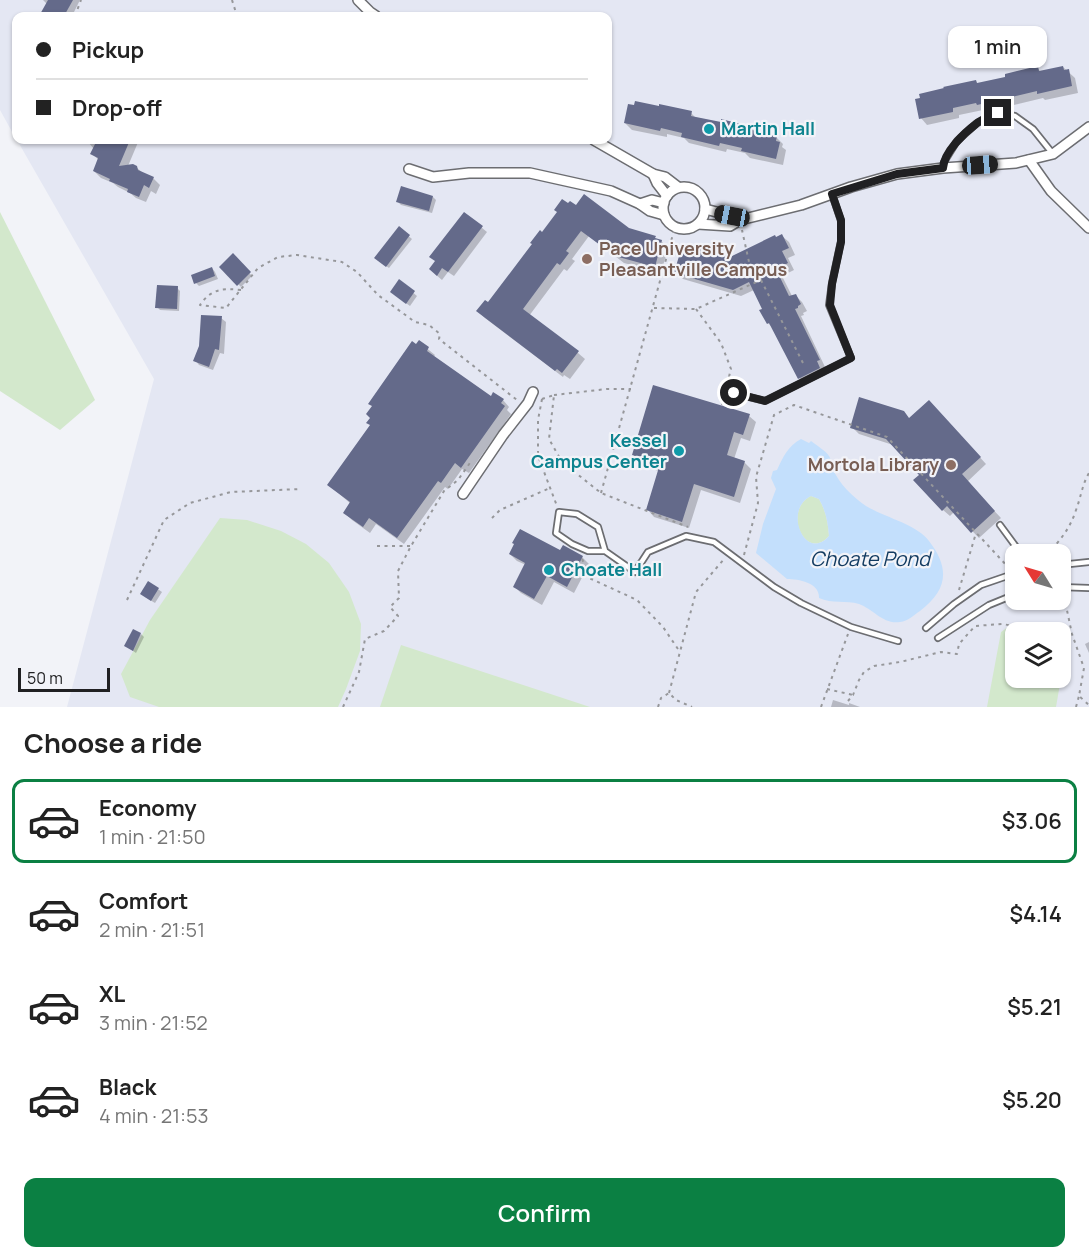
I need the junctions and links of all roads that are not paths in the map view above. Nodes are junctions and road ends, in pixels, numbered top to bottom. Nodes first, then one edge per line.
1 (358, 0) edge
2 (370, 12) edge
3 (1089, 128) edge
4 (601, 144) edge
5 (1053, 154) junction
6 (1029, 160) junction
7 (943, 168) junction
8 (409, 169) dead end
9 (653, 174) junction
10 (678, 188) junction
11 (832, 194) junction
12 (665, 199) junction
13 (640, 204) junction
14 (705, 209) junction
15 (664, 215) junction
16 (740, 220) junction
17 (698, 224) junction
18 (1089, 228) edge
19 (734, 393) dead end
20 (532, 396) road end
21 (463, 494) dead end
22 (1000, 525) dead end
23 (1014, 544) edge
24 (605, 551) junction
25 (1089, 562) edge
26 (1071, 564) edge
27 (1005, 577) edge
28 (1089, 588) edge
29 (1071, 589) edge
30 (1005, 598) edge
31 (926, 628) dead end
32 (938, 638) dead end
33 (898, 641) dead end

1 - 2 street
3 - 5 street
4 - 9 street
5 - 6 street
5 - 7 lane
6 - 7 street
6 - 18 street
7 - 11 street
8 - 13 street
9 - 10 street
9 - 12 street
10 - 12 street
10 - 14 street
11 - 16 street
11 - 19 lane
12 - 13 street
12 - 15 street
13 - 15 street
14 - 16 street
14 - 17 street
15 - 17 street
16 - 17 street
20 - 21 street
22 - 23 lane
24 - 24 lane
24 - 33 lane
25 - 26 lane
27 - 31 lane
28 - 29 lane
30 - 32 lane

